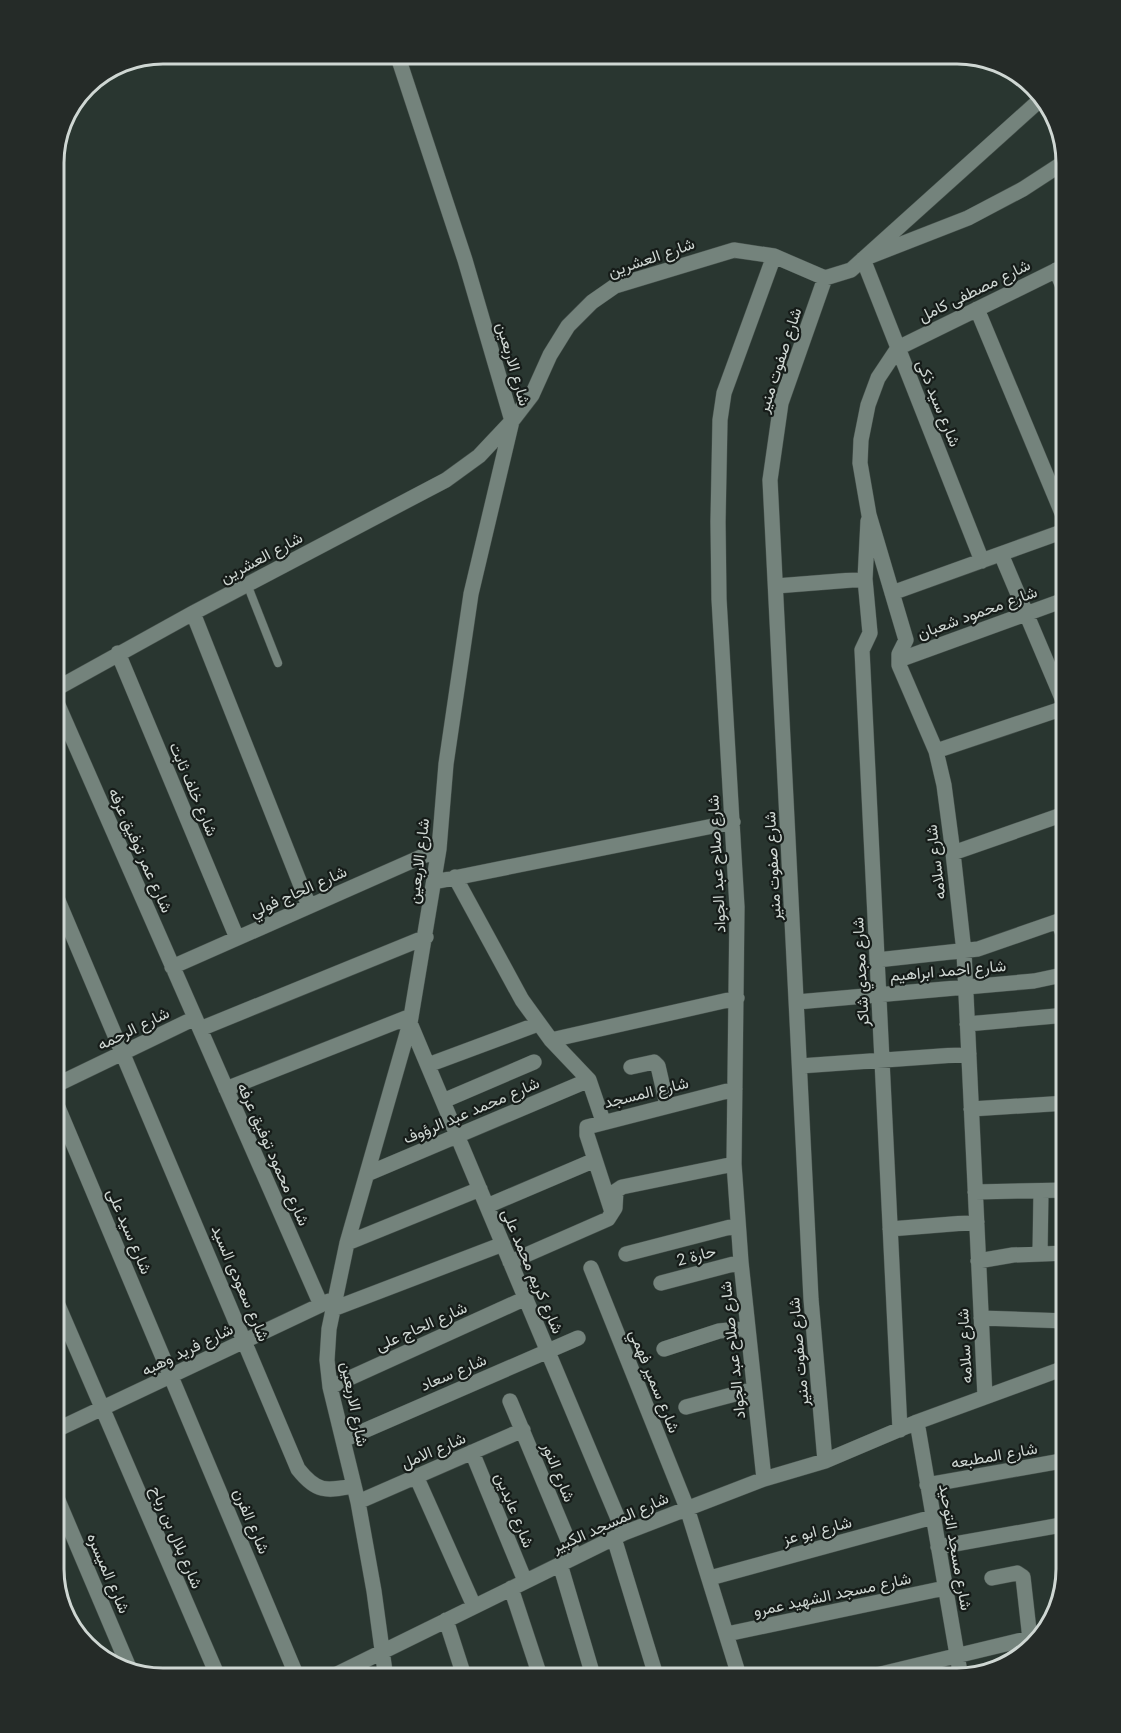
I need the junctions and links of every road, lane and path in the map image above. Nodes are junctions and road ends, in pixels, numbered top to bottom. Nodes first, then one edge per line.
1 (400, 64) edge
2 (1036, 103) edge
3 (1056, 168) edge
4 (774, 256) junction
5 (863, 259) junction
6 (1056, 271) edge
7 (825, 278) junction
8 (977, 309) junction
9 (898, 348) junction
10 (512, 421) junction
11 (1056, 499) edge
12 (869, 515) junction
13 (1056, 534) edge
14 (1001, 554) junction
15 (982, 561) junction
16 (865, 579) junction
17 (247, 584) junction
18 (776, 586) junction
19 (892, 593) junction
20 (1056, 603) edge
21 (193, 613) junction
22 (1027, 613) junction
23 (118, 653) junction
24 (899, 660) junction
25 (278, 663) dead end
26 (1056, 682) edge
27 (65, 684) edge
28 (1056, 712) edge
29 (65, 720) edge
30 (936, 752) junction
31 (1056, 817) edge
32 (733, 822) junction
33 (439, 849) junction
34 (953, 853) junction
35 (455, 877) junction
36 (434, 882) junction
37 (309, 906) junction
38 (64, 915) edge
39 (1056, 922) edge
40 (426, 937) junction
41 (237, 938) junction
42 (964, 952) junction
43 (877, 960) junction
44 (172, 967) junction
45 (1056, 977) edge
46 (966, 987) junction
47 (879, 995) junction
48 (737, 998) junction
49 (796, 1002) junction
50 (1056, 1016) edge
51 (410, 1019) junction
52 (197, 1023) junction
53 (538, 1024) junction
54 (967, 1024) junction
55 (551, 1040) junction
56 (123, 1052) junction
57 (969, 1054) junction
58 (882, 1060) junction
59 (534, 1062) dead end
60 (428, 1065) junction
61 (800, 1066) junction
62 (631, 1067) dead end
63 (589, 1080) junction
64 (64, 1081) edge
65 (226, 1089) junction
66 (735, 1089) junction
67 (443, 1101) junction
68 (1056, 1104) edge
69 (667, 1105) junction
70 (971, 1109) junction
71 (603, 1121) junction
72 (64, 1122) edge
73 (458, 1136) junction
74 (595, 1160) junction
75 (734, 1164) junction
76 (367, 1174) junction
77 (480, 1189) junction
78 (1056, 1190) edge
79 (1041, 1191) junction
80 (975, 1192) junction
81 (487, 1206) junction
82 (613, 1215) junction
83 (977, 1222) junction
84 (738, 1225) junction
85 (891, 1229) junction
86 (347, 1244) junction
87 (503, 1244) junction
88 (1056, 1253) edge
89 (626, 1254) dead end
90 (1040, 1254) junction
91 (978, 1261) junction
92 (510, 1262) junction
93 (741, 1262) junction
94 (591, 1268) dead end
95 (661, 1283) dead end
96 (525, 1298) junction
97 (329, 1304) junction
98 (981, 1318) junction
99 (64, 1319) edge
100 (1056, 1321) edge
101 (748, 1328) junction
102 (578, 1338) dead end
103 (246, 1341) junction
104 (664, 1349) dead end
105 (548, 1351) junction
106 (1056, 1371) edge
107 (172, 1377) junction
108 (330, 1387) junction
109 (754, 1389) junction
110 (985, 1397) junction
111 (510, 1401) dead end
112 (686, 1407) dead end
113 (103, 1409) junction
114 (917, 1422) junction
115 (64, 1426) edge
116 (522, 1430) junction
117 (900, 1430) junction
118 (343, 1440) junction
119 (472, 1452) junction
120 (825, 1461) junction
121 (1056, 1462) edge
122 (416, 1476) junction
123 (764, 1479) junction
124 (927, 1485) junction
125 (354, 1486) junction
126 (358, 1502) junction
127 (687, 1508) junction
128 (64, 1515) edge
129 (933, 1517) junction
130 (1056, 1526) edge
131 (619, 1535) junction
132 (938, 1547) junction
133 (575, 1557) junction
134 (560, 1564) junction
135 (710, 1578) junction
136 (992, 1578) dead end
137 (518, 1585) junction
138 (945, 1588) junction
139 (474, 1606) junction
140 (446, 1620) junction
141 (1035, 1631) edge
142 (727, 1634) junction
143 (1028, 1639) edge
144 (382, 1651) junction
145 (956, 1658) junction
146 (126, 1660) edge
147 (214, 1668) edge
148 (293, 1668) edge
149 (349, 1668) edge
150 (384, 1668) edge
151 (461, 1668) edge
152 (538, 1668) edge
153 (591, 1668) edge
154 (654, 1668) edge
155 (737, 1668) edge
156 (915, 1668) edge
157 (958, 1668) edge

1 - 10 street, شارع الاربعين
2 - 5 street
3 - 5 street
4 - 7 street, شارع العشرين
4 - 10 street, شارع العشرين
4 - 32 street, شارع صلاح عبد الجواد
5 - 7 street
5 - 9 street, شارع سيد ذكى
6 - 8 street, شارع مصطفى كامل
7 - 18 street, شارع صفوت منير
8 - 9 street, شارع مصطفى كامل
8 - 11 street
9 - 12 street, شارع سلامه
9 - 15 street, شارع سيد ذكى
10 - 17 street, شارع العشرين
10 - 33 street, شارع الاربعين
12 - 16 street, شارع مجدي شاكر
12 - 19 street, شارع سلامه
13 - 14 street
14 - 15 street
14 - 22 street
15 - 19 street
16 - 18 street
16 - 43 street, شارع مجدي شاكر
17 - 21 street, شارع العشرين
17 - 25 lane
18 - 49 street, شارع صفوت منير
19 - 24 street, شارع سلامه
20 - 22 street, شارع محمود شعبان
21 - 23 street, شارع العشرين
21 - 37 street
22 - 24 street, شارع محمود شعبان
22 - 26 street
23 - 27 street, شارع العشرين
23 - 41 street, شارع خلف ثابت
24 - 30 street, شارع سلامه
28 - 30 street
29 - 44 street, شارع عمر توفيق عرفه
30 - 34 street, شارع سلامه
31 - 34 street
32 - 35 street
32 - 48 street, شارع صلاح عبد الجواد
33 - 36 street, شارع الاربعين
33 - 37 street, شارع الحاج فولي
34 - 42 street, شارع سلامه
35 - 36 street
35 - 53 street
36 - 40 street, شارع الاربعين
37 - 41 street, شارع الحاج فولي
38 - 56 street, شارع سعودى السيد
39 - 42 street
40 - 51 street, شارع الاربعين
40 - 52 street, شارع الرحمه
41 - 44 street, شارع الحاج فولي
42 - 43 street
42 - 46 street, شارع سلامه
43 - 47 street, شارع مجدي شاكر
44 - 52 street, شارع عمر توفيق عرفه
45 - 46 street, شارع احمد ابراهيم
46 - 47 street, شارع احمد ابراهيم
46 - 54 street, شارع سلامه
47 - 49 street, شارع احمد ابراهيم
47 - 58 street, شارع مجدي شاكر
48 - 55 street
48 - 66 street, شارع صلاح عبد الجواد
49 - 61 street, شارع صفوت منير
50 - 54 street
51 - 60 street, شارع كريم محمد على
51 - 65 street
51 - 76 street, شارع الاربعين
52 - 56 street, شارع الرحمه
52 - 65 street, شارع محمود توفيق عرفه
53 - 55 street
53 - 60 street
54 - 57 street, شارع سلامه
55 - 63 street
56 - 64 street, شارع الرحمه
56 - 103 street, شارع سعودى السيد
57 - 58 street
57 - 70 street, شارع سلامه
58 - 61 street
58 - 85 street, شارع مجدي شاكر
59 - 67 street
60 - 67 street, شارع كريم محمد على
61 - 120 street, شارع صفوت منير
62 - 69 street
63 - 71 street
63 - 73 street, شارع محمد عبد الرؤوف
65 - 97 street, شارع محمود توفيق عرفه
66 - 69 street, شارع المسجد
66 - 75 street, شارع صلاح عبد الجواد
67 - 73 street, شارع كريم محمد على
68 - 70 street
69 - 71 street, شارع المسجد
70 - 80 street, شارع سلامه
71 - 74 street, شارع المسجد
72 - 107 street, شارع سيد على
73 - 76 street, شارع محمد عبد الرؤوف
73 - 77 street, شارع كريم محمد على
74 - 81 street
74 - 82 street, شارع المسجد
75 - 82 street
75 - 84 street, شارع صلاح عبد الجواد
76 - 86 street, شارع الاربعين
77 - 81 street, شارع كريم محمد على
77 - 86 street
78 - 79 street
79 - 80 street
79 - 90 street
80 - 83 street, شارع سلامه
81 - 87 street, شارع كريم محمد على
82 - 92 street
83 - 85 street
83 - 91 street, شارع سلامه
84 - 89 street
84 - 93 street, شارع صلاح عبد الجواد
85 - 117 street, شارع مجدي شاكر
86 - 97 street, شارع الاربعين
87 - 92 street, شارع كريم محمد على
87 - 97 street, شارع فريد وهبه
88 - 90 street
90 - 91 street
91 - 98 street, شارع سلامه
92 - 96 street, شارع كريم محمد على
93 - 95 street, حارة 2
93 - 101 street, شارع صلاح عبد الجواد
94 - 127 street, شارع سمير فهمي
96 - 105 street, شارع كريم محمد على
96 - 108 street, شارع الحاج على
97 - 103 street, شارع فريد وهبه
97 - 108 street, شارع الاربعين
98 - 100 street
98 - 110 street, شارع سلامه
99 - 113 street, شارع بلال بن رباح
101 - 104 street
101 - 109 street, شارع صلاح عبد الجواد
102 - 105 street, شارع سعاد
103 - 107 street, شارع فريد وهبه
103 - 125 street, شارع سعودى السيد
105 - 118 street, شارع سعاد
105 - 131 street, شارع كريم محمد على
106 - 110 street, شارع المسجد الكبير
107 - 113 street, شارع فريد وهبه
107 - 148 street, شارع الفرن
108 - 118 street, شارع الاربعين
109 - 112 street
109 - 123 street, شارع صلاح عبد الجواد
110 - 114 street, شارع المسجد الكبير
111 - 116 street, شارع النور
113 - 115 street, شارع فريد وهبه
113 - 147 street, شارع بلال بن رباح
114 - 117 street, شارع المسجد الكبير
114 - 124 street, شارع مسجد التوحيد
116 - 119 street, شارع الامل
116 - 133 street, شارع النور
117 - 120 street, شارع المسجد الكبير
118 - 125 street, شارع الاربعين
119 - 122 street, شارع الامل
119 - 137 street, شارع عابدين
120 - 123 street, شارع المسجد الكبير
121 - 124 street, شارع المطبعه
122 - 126 street, شارع الامل
122 - 139 street
123 - 127 street, شارع المسجد الكبير
124 - 129 street, شارع مسجد التوحيد
125 - 126 street, شارع الاربعين
126 - 144 street, شارع الاربعين
127 - 131 street, شارع المسجد الكبير
127 - 135 street, شارع سمير فهمي
128 - 146 street, شارع الميسره
129 - 132 street, شارع مسجد التوحيد
129 - 135 street, شارع ابو عز
130 - 132 street
131 - 133 street, شارع المسجد الكبير
131 - 154 street, شارع كريم محمد على
132 - 138 street, شارع مسجد التوحيد
133 - 134 street, شارع المسجد الكبير
134 - 137 street, شارع المسجد الكبير
134 - 153 street
135 - 142 street, شارع سمير فهمي
136 - 141 street
137 - 139 street, شارع المسجد الكبير
137 - 152 street, شارع عابدين
138 - 142 street, شارع مسجد الشهيد عمرو
138 - 145 street, شارع مسجد التوحيد
139 - 140 street, شارع المسجد الكبير
140 - 144 street, شارع المسجد الكبير
140 - 151 street
142 - 155 street, شارع سمير فهمي
143 - 145 street
144 - 149 street, شارع المسجد الكبير
144 - 150 street, شارع الاربعين
145 - 156 street
145 - 157 street, شارع مسجد التوحيد

